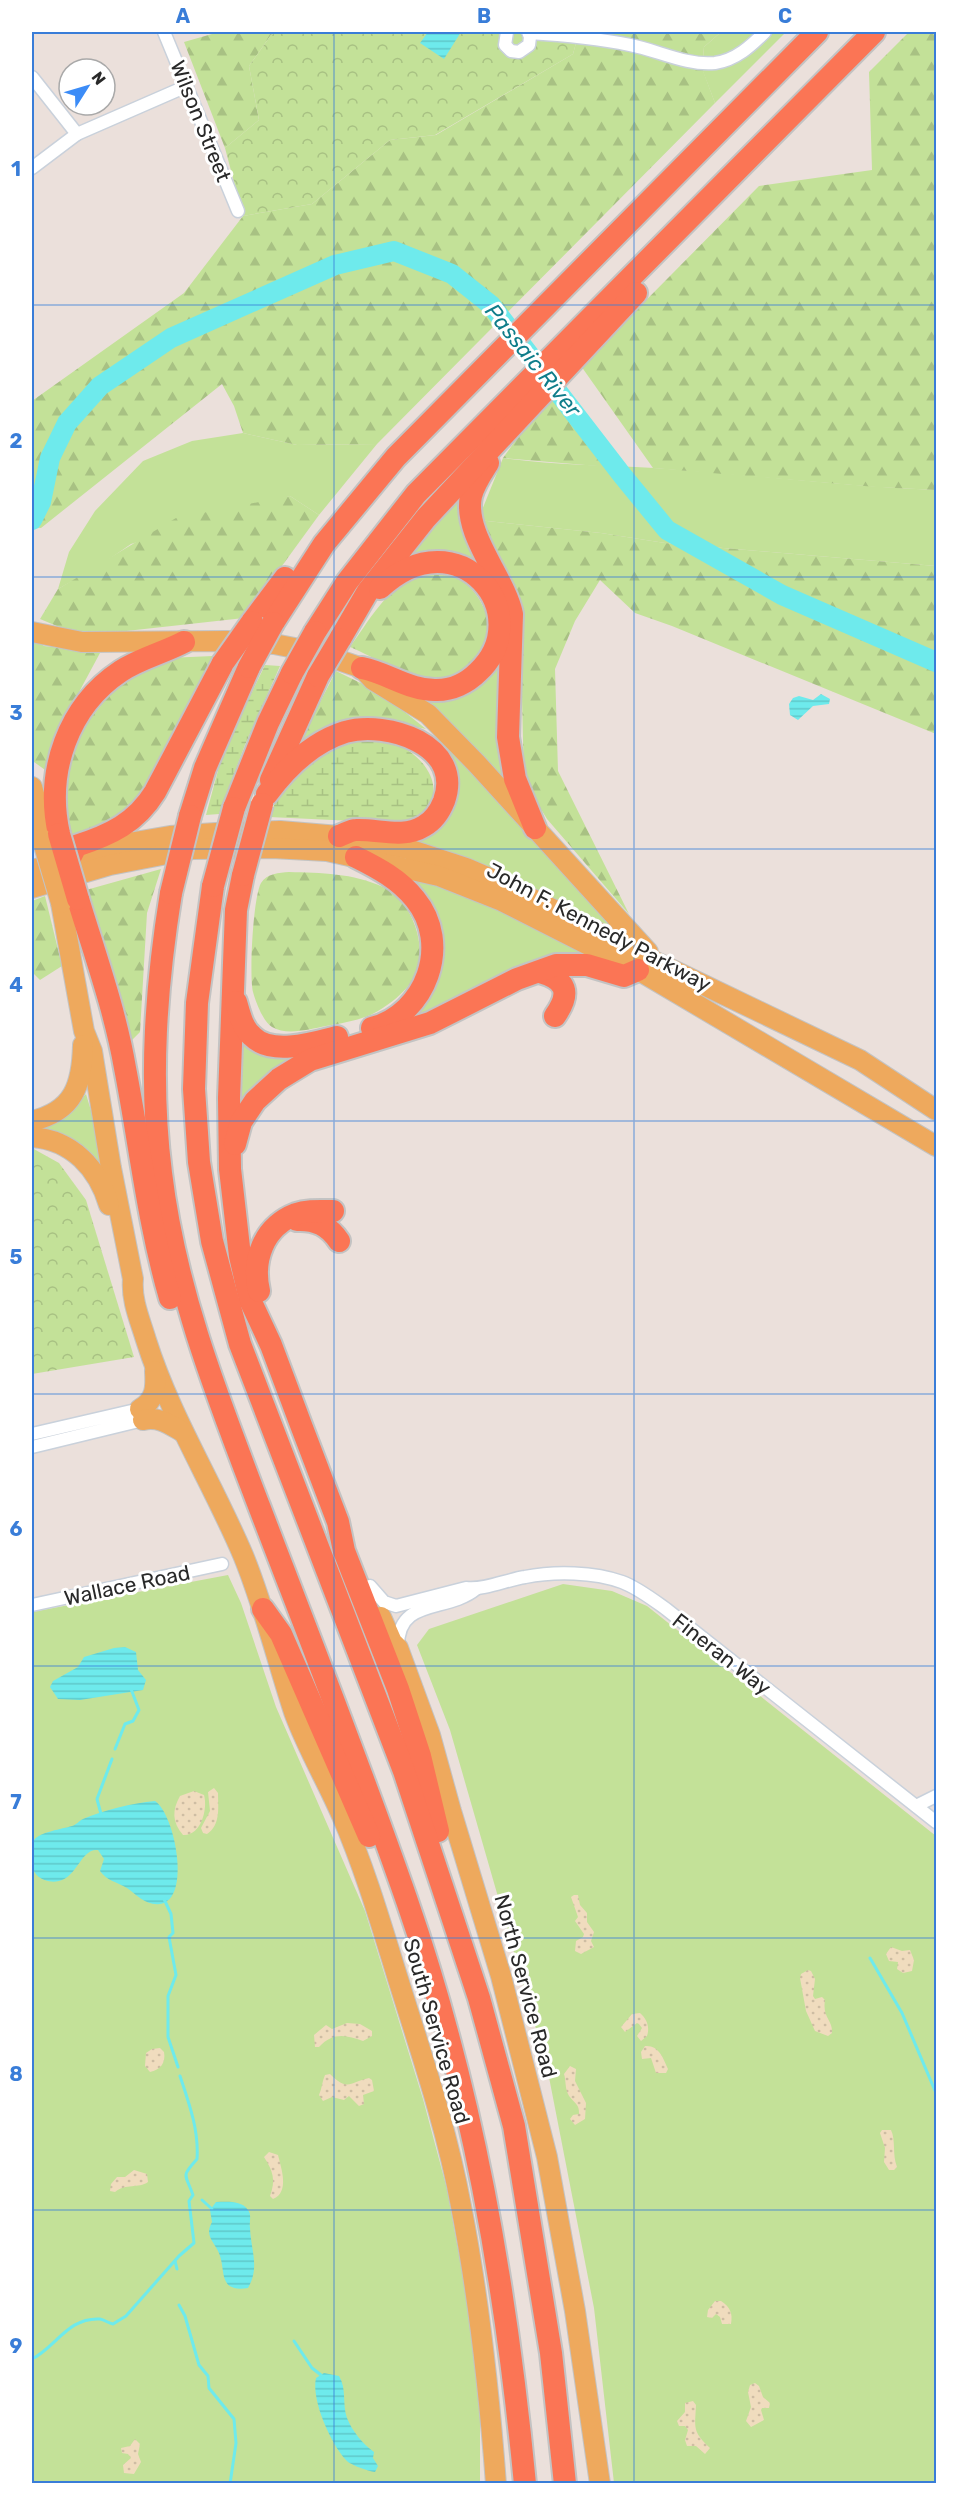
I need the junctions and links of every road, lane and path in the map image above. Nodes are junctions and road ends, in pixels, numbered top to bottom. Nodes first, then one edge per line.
1 (164, 32) edge
2 (507, 32) edge
3 (528, 32) edge
4 (765, 32) edge
5 (817, 32) edge
6 (874, 32) edge
7 (32, 77) edge
8 (187, 86) junction
9 (77, 134) junction
10 (32, 168) edge
11 (238, 211) dead end
12 (536, 387) junction
13 (505, 434) junction
14 (355, 616) junction
15 (263, 623) junction
16 (32, 632) edge
17 (184, 642) junction
18 (362, 668) junction
19 (32, 787) edge
20 (265, 799) junction
21 (32, 820) edge
22 (535, 828) junction
23 (51, 836) junction
24 (339, 836) junction
25 (356, 857) junction
26 (70, 858) junction
27 (32, 870) edge
28 (32, 888) edge
29 (70, 901) junction
30 (236, 910) junction
31 (648, 966) junction
32 (540, 972) junction
33 (233, 990) junction
34 (555, 1016) dead end
35 (775, 1019) junction
36 (84, 1031) junction
37 (803, 1034) junction
38 (780, 1055) junction
39 (827, 1082) junction
40 (936, 1110) edge
41 (32, 1121) edge
42 (32, 1137) edge
43 (936, 1146) edge
44 (230, 1169) junction
45 (333, 1211) dead end
46 (279, 1225) junction
47 (212, 1241) junction
48 (339, 1241) dead end
49 (132, 1292) junction
50 (271, 1345) junction
51 (155, 1368) junction
52 (142, 1414) junction
53 (181, 1431) junction
54 (32, 1434) edge
55 (32, 1447) edge
56 (254, 1492) junction
57 (338, 1522) junction
58 (222, 1564) dead end
59 (370, 1586) junction
60 (476, 1589) junction
61 (32, 1605) edge
62 (263, 1610) junction
63 (398, 1648) junction
64 (936, 1796) edge
65 (916, 1806) junction
66 (936, 1822) edge
67 (452, 1912) junction
68 (422, 1950) junction
69 (540, 2277) junction
70 (496, 2484) edge
71 (525, 2484) edge
72 (565, 2484) edge
73 (578, 2484) edge
74 (600, 2484) edge

1 - 8 street, Wilson Street
2 - 3 street
3 - 4 street
5 - 15 highway
6 - 12 highway
7 - 9 street
8 - 9 street
8 - 11 street, Wilson Street
9 - 10 street
12 - 13 highway
12 - 47 highway, bridge
13 - 14 highway
13 - 22 highway
14 - 18 highway
14 - 20 highway, bridge
15 - 26 highway, bridge
15 - 56 highway, bridge
16 - 17 main road
17 - 18 main road
17 - 23 highway
18 - 22 main road
19 - 23 main road
20 - 24 highway
20 - 30 highway, bridge
21 - 23 main road
22 - 31 main road
23 - 29 highway, bridge
24 - 26 main road, John F. Kennedy Parkway
24 - 31 main road, John F. Kennedy Parkway
25 - 28 main road, John F. Kennedy Parkway
25 - 31 main road, John F. Kennedy Parkway
25 - 33 highway
26 - 27 main road, John F. Kennedy Parkway
29 - 36 main road
29 - 56 highway
30 - 33 highway
30 - 47 highway
31 - 32 highway
31 - 35 main road, John F. Kennedy Parkway
31 - 38 main road, John F. Kennedy Parkway
32 - 34 highway
32 - 44 highway
33 - 44 highway
35 - 37 main road, John F. Kennedy Parkway
35 - 38 main road
36 - 41 main road
36 - 49 main road
37 - 39 main road
37 - 40 main road, John F. Kennedy Parkway
38 - 39 main road, John F. Kennedy Parkway
39 - 43 main road, John F. Kennedy Parkway
42 - 49 main road
44 - 50 highway
45 - 46 highway
46 - 48 highway
46 - 50 highway
47 - 67 highway
49 - 51 main road, South Service Road
50 - 57 highway
51 - 52 main road
51 - 53 main road, South Service Road
52 - 53 main road
52 - 54 street
52 - 55 street
53 - 62 main road, South Service Road
56 - 68 highway
57 - 59 main road, North Service Road
57 - 67 highway
58 - 61 street, Wallace Road
59 - 60 street, Fineran Way
59 - 63 main road, North Service Road
60 - 63 street, Fineran Way
60 - 65 street, Fineran Way
62 - 68 highway
62 - 70 main road, South Service Road
63 - 74 main road, North Service Road
64 - 65 street
65 - 66 street, Fineran Way
67 - 69 highway
68 - 71 highway
69 - 72 highway
69 - 73 highway

